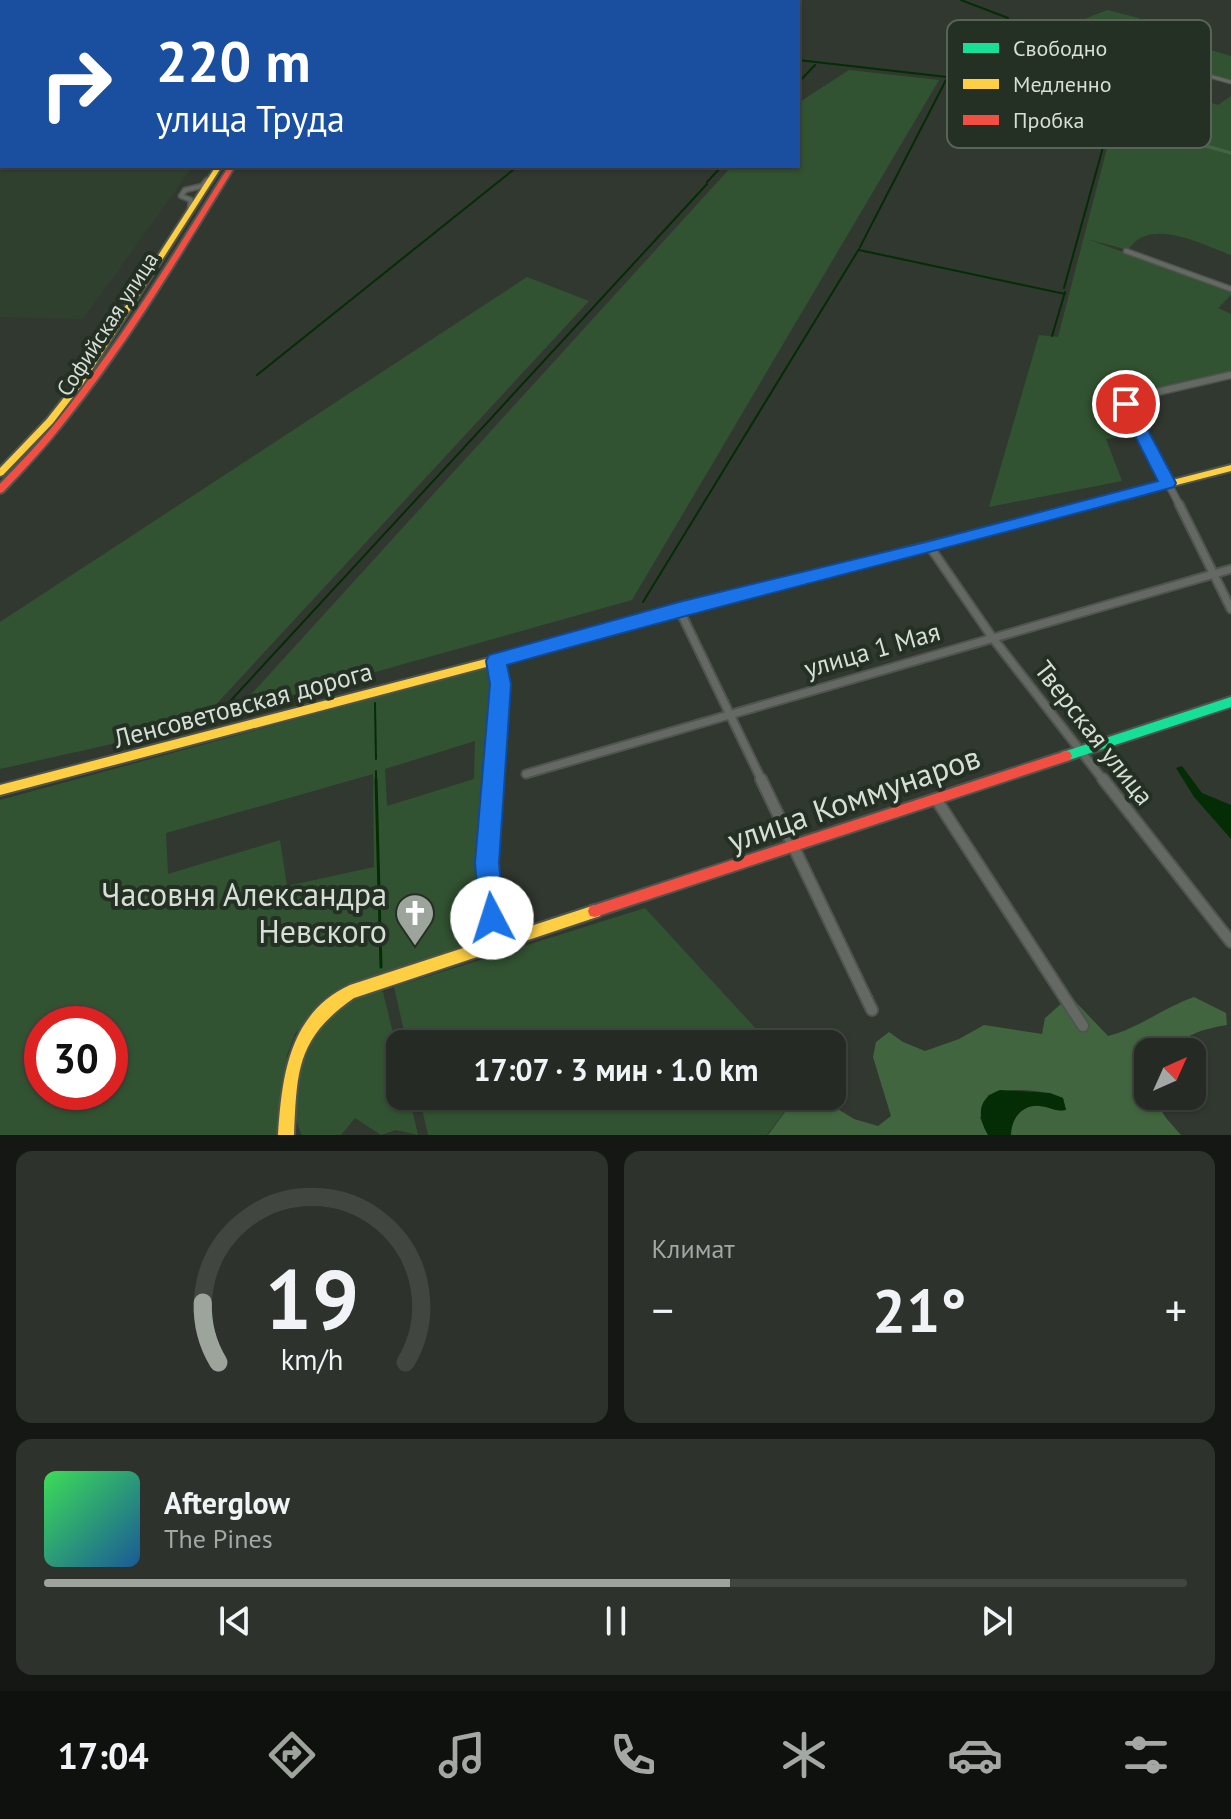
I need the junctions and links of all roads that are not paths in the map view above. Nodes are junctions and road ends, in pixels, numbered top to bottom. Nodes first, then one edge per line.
1 (1211, 76) edge
2 (1231, 82) edge
3 (218, 168) edge
4 (231, 168) edge
5 (1126, 251) dead end
6 (1231, 289) edge
7 (1231, 375) edge
8 (1231, 468) edge
9 (0, 473) edge
10 (1168, 483) junction
11 (0, 490) edge
12 (930, 547) junction
13 (1231, 569) edge
14 (1216, 574) junction
15 (679, 609) junction
16 (1231, 609) edge
17 (992, 637) junction
18 (496, 661) junction
19 (1231, 702) edge
20 (731, 714) junction
21 (1079, 751) junction
22 (526, 774) dead end
23 (0, 790) edge
24 (936, 799) junction
25 (796, 847) junction
26 (1231, 942) edge
27 (494, 946) junction
28 (872, 1010) dead end
29 (1083, 1026) dead end
30 (286, 1135) edge

1 - 2 street
3 - 9 street, Софийская улица
4 - 11 street, Софийская улица
5 - 6 street
7 - 10 street
8 - 10 street, Ленсоветовская дорога
10 - 12 street, Ленсоветовская дорога
10 - 14 street
12 - 15 street, Ленсоветовская дорога
12 - 17 street, Тверская улица
13 - 14 street, улица 1 Мая
14 - 16 street
14 - 17 street, улица 1 Мая
15 - 18 street, Ленсоветовская дорога
15 - 20 street
17 - 20 street, улица 1 Мая
17 - 21 street, Тверская улица
18 - 23 street, Ленсоветовская дорога
18 - 27 street
19 - 21 street, улица Коммунаров
20 - 22 street, улица 1 Мая
20 - 25 street
21 - 24 street, улица Коммунаров
21 - 26 street, Тверская улица
24 - 25 street, улица Коммунаров
24 - 29 street
25 - 27 street, улица Коммунаров
25 - 28 street
27 - 30 street, улица Коммунаров

